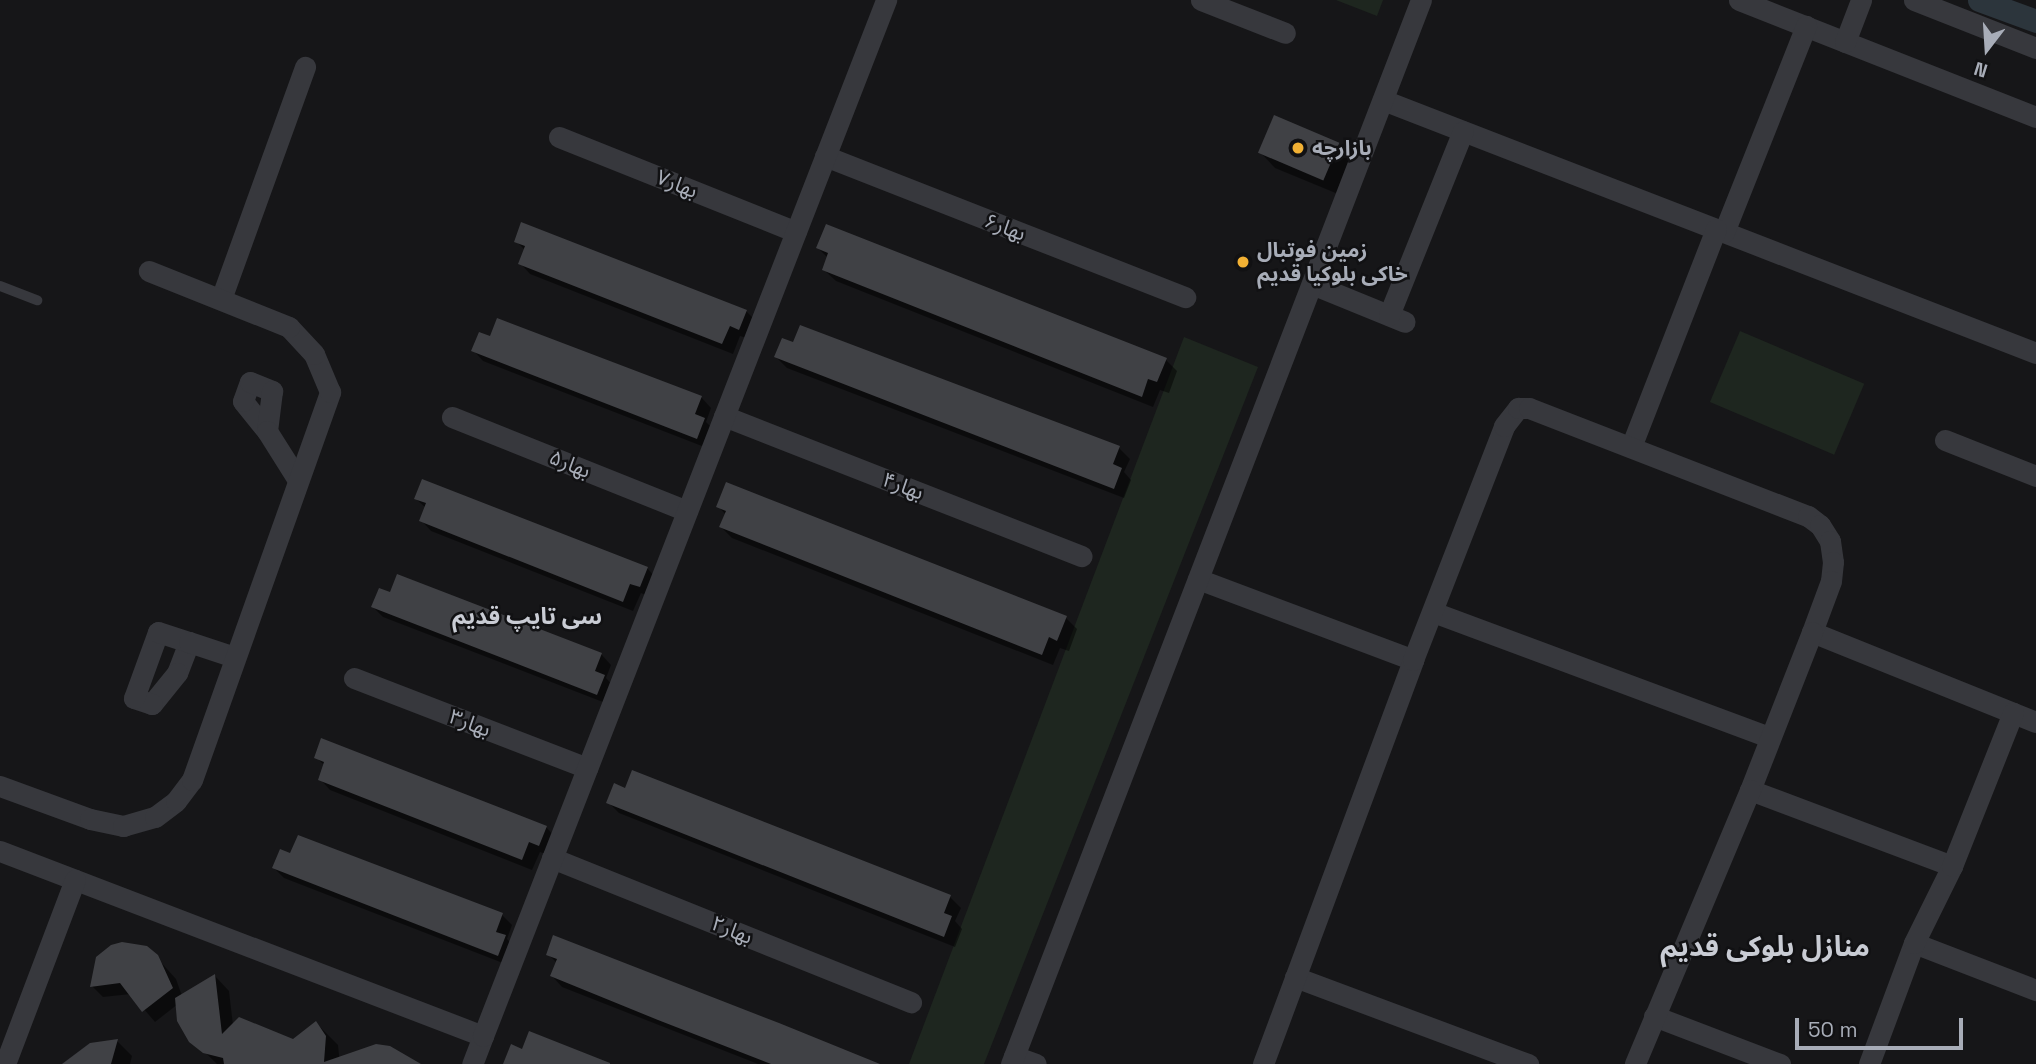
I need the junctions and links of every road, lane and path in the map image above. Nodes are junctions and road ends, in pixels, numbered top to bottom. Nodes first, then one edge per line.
1 (886, 0) edge
2 (1201, 0) edge
3 (1421, 0) edge
4 (1739, 0) edge
5 (1861, 0) edge
6 (1913, 0) edge
7 (1806, 26) junction
8 (1285, 33) dead end
9 (1845, 42) junction
10 (2036, 48) edge
11 (305, 67) dead end
12 (1383, 100) junction
13 (2036, 117) edge
14 (1463, 131) junction
15 (559, 137) dead end
16 (825, 156) junction
17 (1720, 231) junction
18 (796, 232) junction
19 (149, 271) dead end
20 (1312, 284) junction
21 (0, 286) edge
22 (1185, 297) dead end
23 (222, 299) junction
24 (37, 300) dead end
25 (2036, 353) edge
26 (724, 416) junction
27 (453, 418) dead end
28 (267, 431) dead end
29 (1945, 440) dead end
30 (1631, 447) junction
31 (2036, 476) edge
32 (298, 480) junction
33 (687, 511) junction
34 (1082, 556) dead end
35 (1198, 579) junction
36 (1433, 612) junction
37 (1812, 632) junction
38 (189, 642) dead end
39 (234, 657) junction
40 (1413, 660) junction
41 (354, 678) dead end
42 (2013, 713) junction
43 (2036, 722) edge
44 (1769, 737) junction
45 (587, 768) junction
46 (0, 786) edge
47 (1750, 790) junction
48 (0, 851) edge
49 (552, 858) junction
50 (1952, 866) junction
51 (75, 880) junction
52 (1914, 943) junction
53 (1295, 977) junction
54 (2036, 990) edge
55 (911, 1002) dead end
56 (1654, 1016) junction
57 (483, 1036) junction
58 (1012, 1060) edge
59 (5, 1064) edge
60 (472, 1064) edge
61 (1036, 1064) edge
62 (1263, 1064) edge
63 (1528, 1064) edge
64 (1635, 1064) edge
65 (1780, 1064) edge
66 (1868, 1064) edge

1 - 16 street
2 - 8 street
3 - 12 street
4 - 7 street
5 - 9 street
6 - 10 street
7 - 9 street
7 - 17 street
9 - 13 street
11 - 23 street
12 - 14 street
12 - 20 street
14 - 17 street
14 - 20 street
15 - 18 street, بهار۷
16 - 18 street
16 - 22 street, بهار۶
17 - 25 street
17 - 30 street
18 - 26 street
19 - 23 street
20 - 35 street
21 - 24 lane
23 - 32 street
26 - 33 street
26 - 34 street, بهار۴
27 - 33 street, بهار۵
28 - 32 street
29 - 31 street
30 - 36 street
30 - 37 street
32 - 39 street
33 - 45 street
35 - 40 street
35 - 58 street
36 - 40 street
36 - 44 street
37 - 42 street
37 - 44 street
38 - 39 street
39 - 46 street
40 - 53 street
41 - 45 street, بهار۳
42 - 43 street
42 - 50 street
44 - 47 street
45 - 49 street
47 - 50 street
47 - 56 street
48 - 51 street
49 - 55 street, بهار۲
49 - 57 street
50 - 52 street
51 - 57 street
51 - 59 street
52 - 54 street
52 - 66 street
53 - 62 street
53 - 63 street
56 - 64 street
56 - 65 street
57 - 60 street
58 - 61 street

